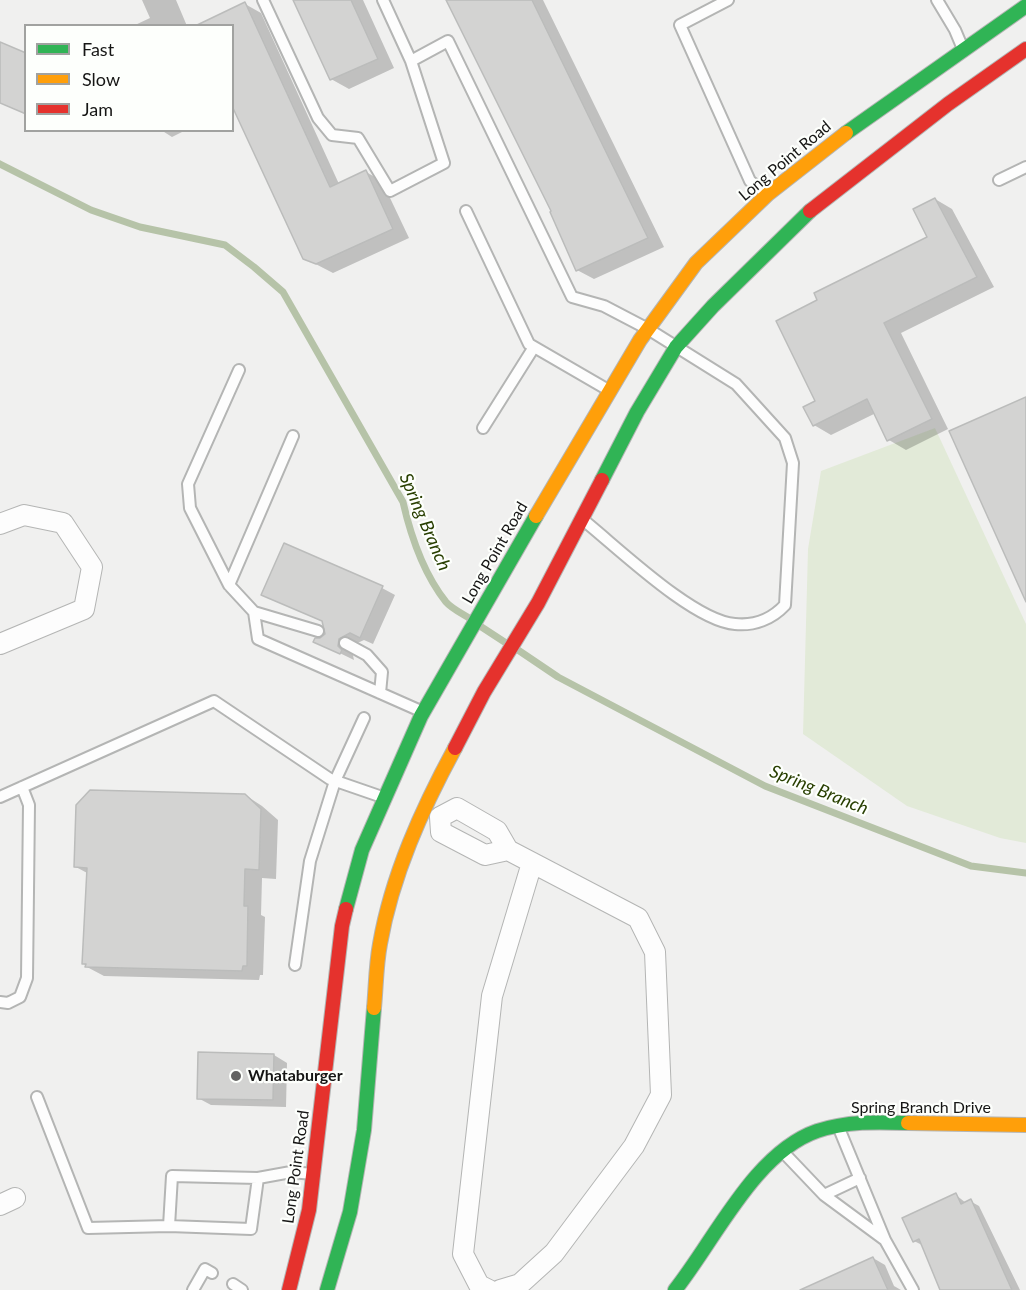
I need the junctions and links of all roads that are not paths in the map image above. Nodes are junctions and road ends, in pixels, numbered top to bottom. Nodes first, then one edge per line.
1 (263, 0) edge
2 (383, 0) edge
3 (937, 0) edge
4 (1014, 0) edge
5 (724, 1) edge
6 (1026, 6) edge
7 (1006, 19) junction
8 (963, 49) junction
9 (1026, 50) edge
10 (411, 60) junction
11 (1026, 167) edge
12 (999, 180) dead end
13 (768, 194) junction
14 (466, 211) dead end
15 (648, 329) junction
16 (534, 347) junction
17 (676, 347) junction
18 (239, 370) dead end
19 (610, 392) junction
20 (483, 428) dead end
21 (293, 436) dead end
22 (581, 519) junction
23 (0, 524) edge
24 (229, 585) junction
25 (254, 612) junction
26 (318, 631) dead end
27 (345, 643) dead end
28 (0, 644) edge
29 (380, 693) junction
30 (424, 712) junction
31 (364, 718) dead end
32 (335, 781) junction
33 (22, 787) junction
34 (0, 797) edge
35 (385, 798) junction
36 (420, 808) junction
37 (508, 850) junction
38 (532, 863) junction
39 (295, 965) dead end
40 (0, 1002) edge
41 (37, 1097) dead end
42 (1026, 1125) edge
43 (838, 1126) junction
44 (784, 1153) junction
45 (313, 1174) junction
46 (860, 1178) junction
47 (258, 1179) junction
48 (824, 1195) junction
49 (169, 1226) junction
50 (885, 1240) junction
51 (212, 1273) dead end
52 (194, 1290) edge
53 (289, 1290) edge
54 (327, 1290) edge
55 (489, 1290) edge
56 (500, 1290) edge
57 (675, 1290) edge
58 (912, 1290) edge

1 - 10 lane
2 - 10 lane
3 - 8 lane
4 - 7 main road
5 - 13 lane
6 - 7 main road, Long Point Road
7 - 8 main road, Long Point Road
8 - 13 main road, Long Point Road
9 - 17 main road
10 - 15 lane
11 - 12 lane
13 - 15 main road, Long Point Road
14 - 16 lane
15 - 17 lane
15 - 19 main road, Long Point Road
16 - 19 lane
16 - 20 lane
17 - 22 main road
17 - 22 lane
18 - 24 lane
19 - 30 main road, Long Point Road
21 - 24 lane
22 - 36 main road
23 - 28 street
24 - 25 lane
25 - 26 lane
25 - 29 lane
27 - 29 lane
29 - 30 lane
30 - 35 main road, Long Point Road
31 - 32 lane
32 - 33 lane
32 - 35 lane
32 - 39 lane
33 - 34 lane
33 - 40 lane
35 - 36 main road
35 - 45 main road, Long Point Road
36 - 37 street
36 - 37 street
36 - 54 main road
37 - 38 street
38 - 55 street
38 - 56 street
41 - 49 lane
42 - 43 main road, Spring Branch Drive
43 - 44 main road, Spring Branch Drive
43 - 46 lane
44 - 48 lane
44 - 57 main road, Spring Branch Drive
45 - 47 lane
45 - 53 main road, Long Point Road
46 - 48 lane
46 - 50 lane
47 - 49 lane
47 - 49 lane
48 - 50 lane
50 - 58 lane
51 - 52 lane

